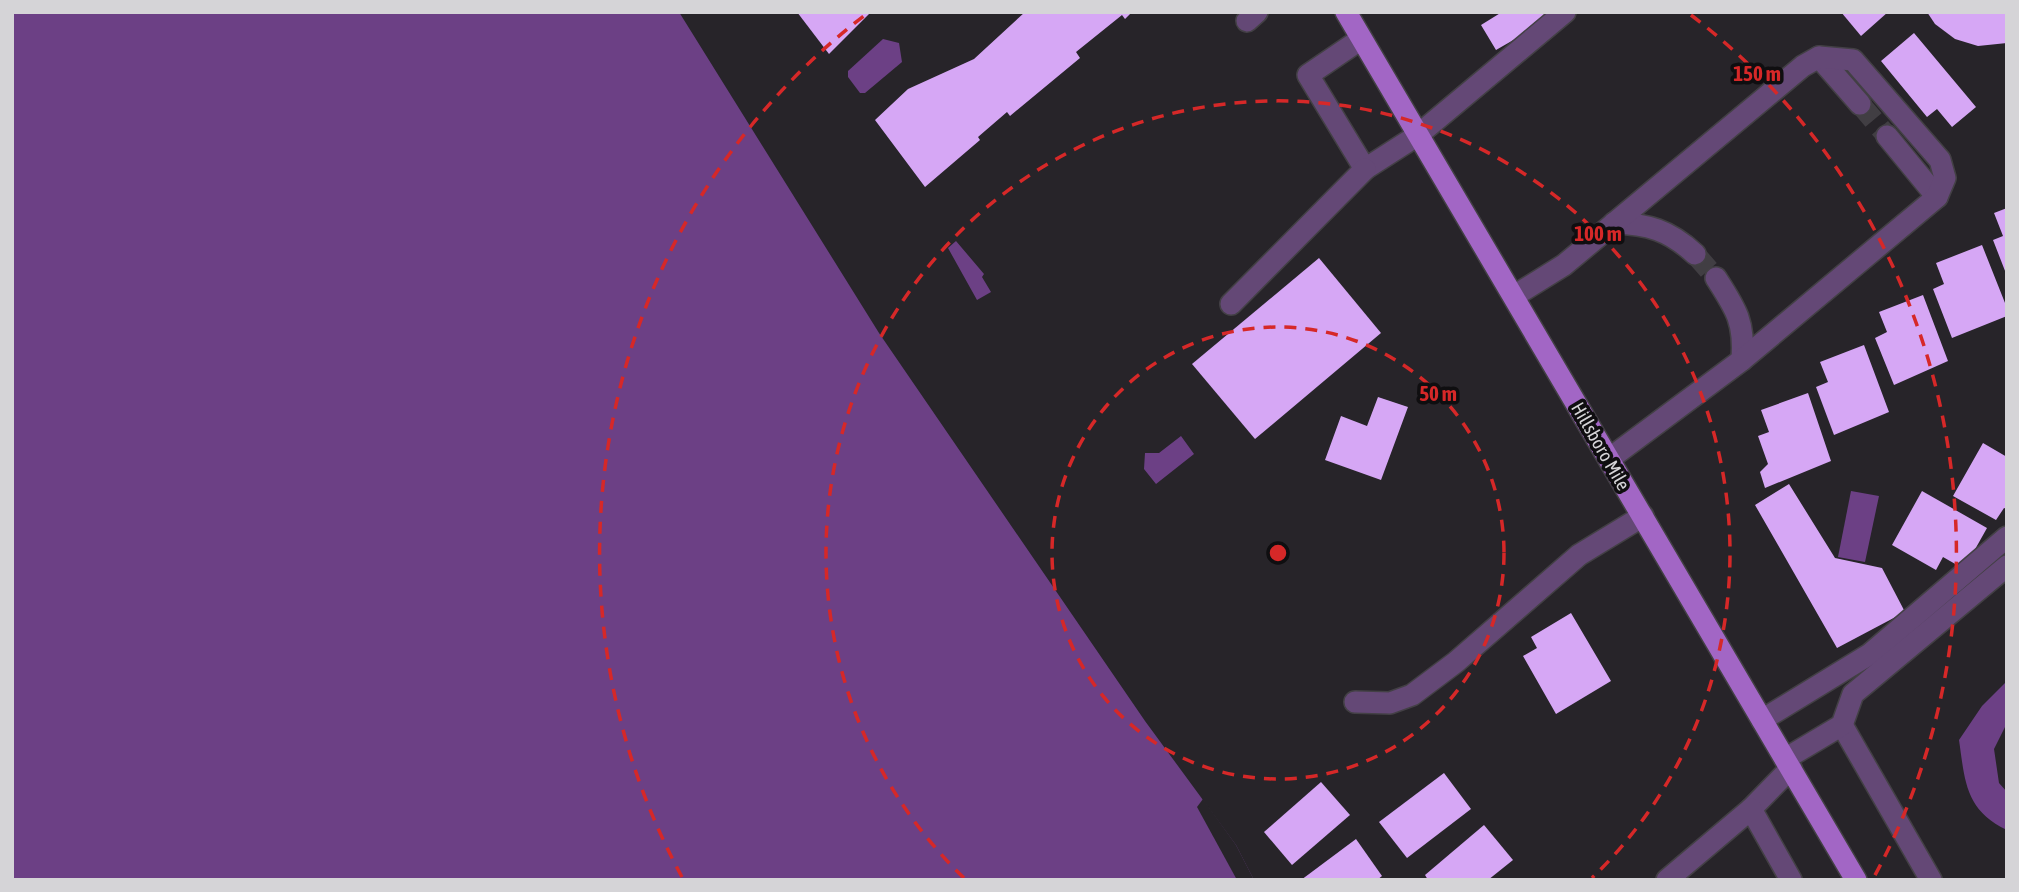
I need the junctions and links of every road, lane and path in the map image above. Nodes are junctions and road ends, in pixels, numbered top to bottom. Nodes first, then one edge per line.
1 (1346, 12) edge
2 (1564, 12) edge
3 (1361, 38) junction
4 (1819, 57) junction
5 (1860, 104) tunnel mouth
6 (1418, 135) junction
7 (1887, 136) tunnel mouth
8 (1364, 169) junction
9 (1937, 197) junction
10 (1614, 223) junction
11 (1695, 254) tunnel mouth
12 (1716, 278) tunnel mouth
13 (1514, 296) junction
14 (1231, 304) dead end
15 (1742, 360) junction
16 (1609, 459) junction
17 (1643, 516) junction
18 (2007, 537) edge
19 (2007, 566) edge
20 (1355, 702) dead end
21 (1762, 720) junction
22 (1842, 725) junction
23 (1788, 764) junction
24 (1751, 809) junction
25 (1667, 880) edge
26 (1791, 880) edge
27 (1856, 880) edge
28 (1931, 880) edge

1 - 3 main road, Hillsboro Mile
2 - 6 lane
3 - 6 main road, Hillsboro Mile
3 - 8 lane
4 - 5 lane
4 - 9 lane
4 - 10 lane
6 - 8 lane
6 - 13 main road, Hillsboro Mile
7 - 9 lane
8 - 14 lane
9 - 15 lane
10 - 11 lane
10 - 13 lane
12 - 15 lane
13 - 16 main road, Hillsboro Mile
15 - 16 lane
16 - 17 main road, Hillsboro Mile
17 - 20 lane
17 - 21 main road, Hillsboro Mile
18 - 21 lane
19 - 22 lane
21 - 23 main road, Hillsboro Mile
22 - 23 lane
22 - 28 lane
23 - 24 lane
23 - 27 main road, Hillsboro Mile
24 - 25 lane
24 - 26 lane

